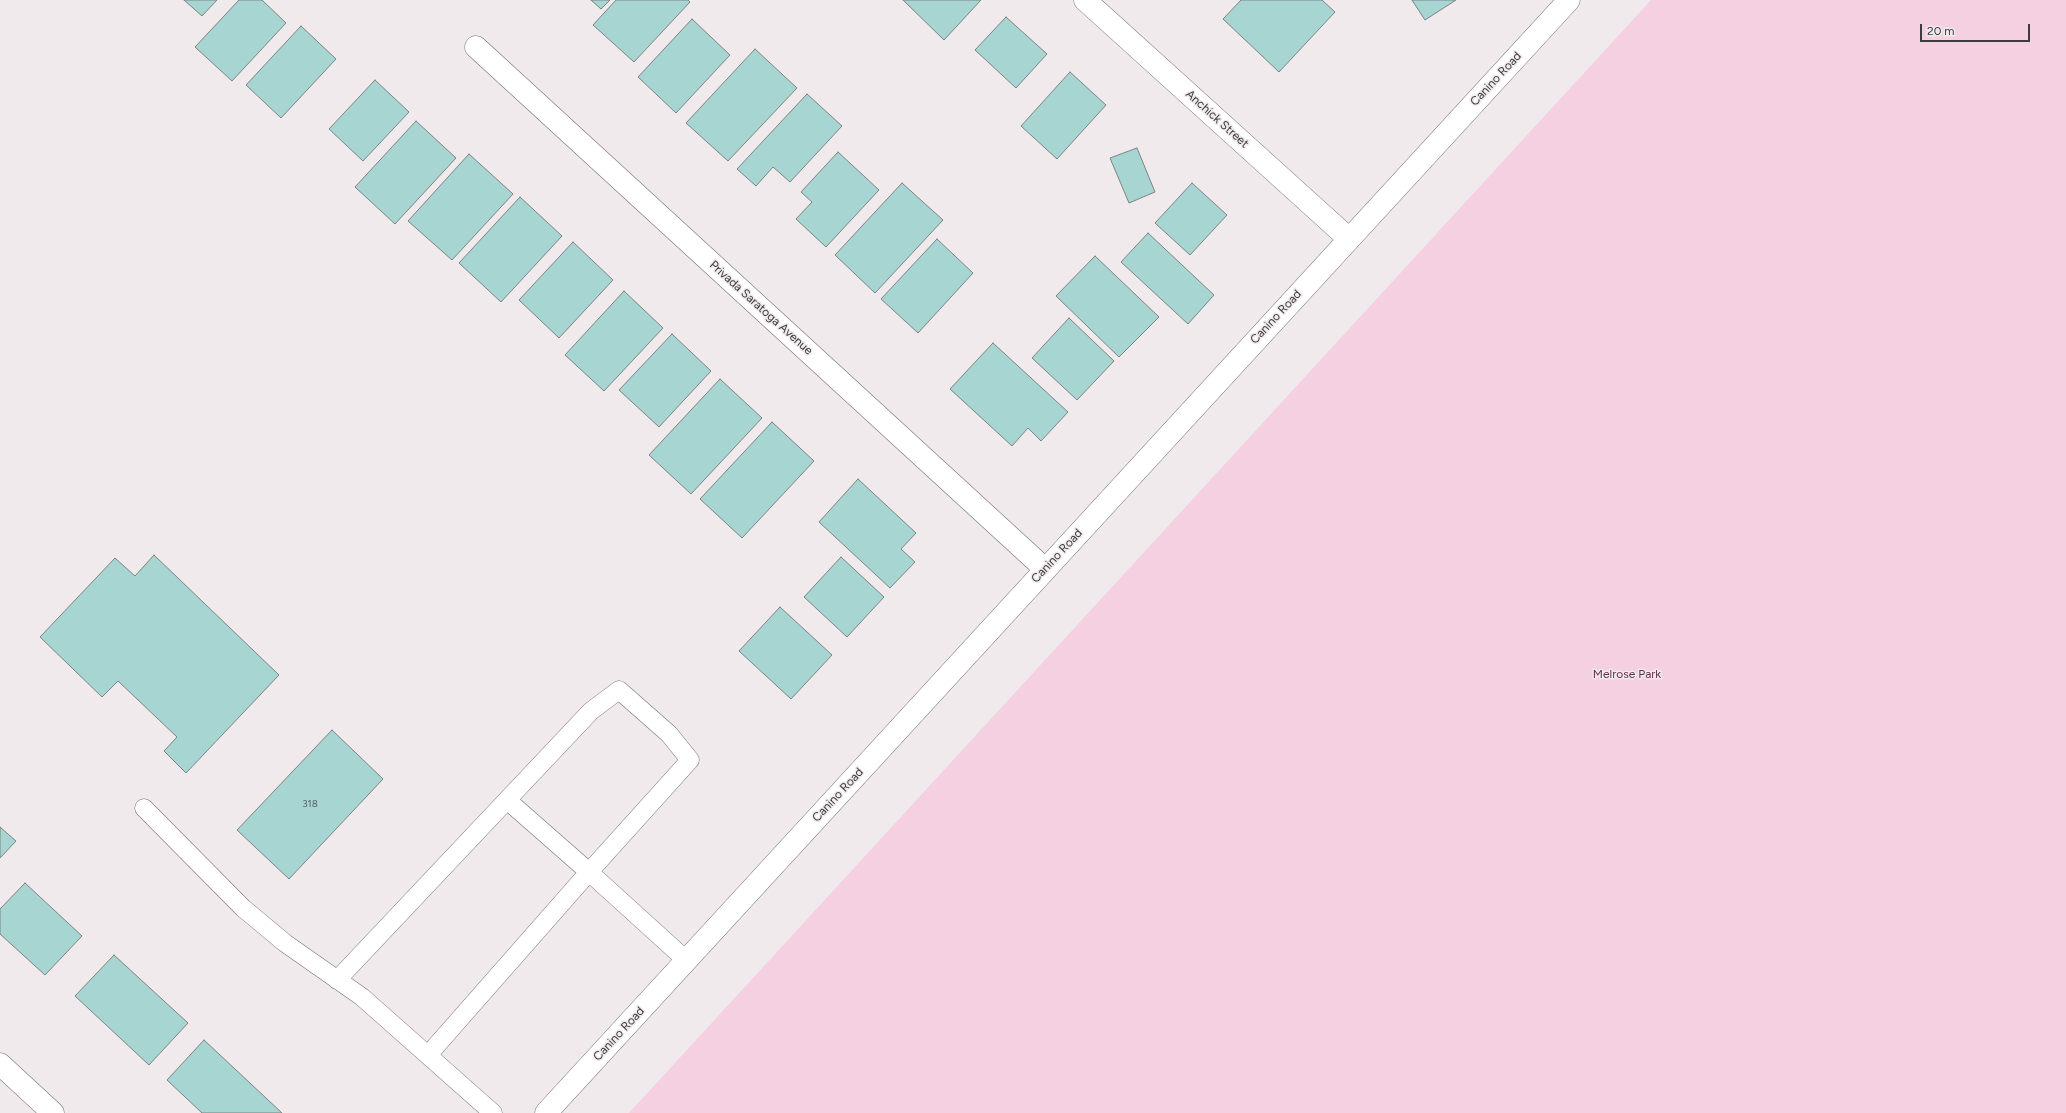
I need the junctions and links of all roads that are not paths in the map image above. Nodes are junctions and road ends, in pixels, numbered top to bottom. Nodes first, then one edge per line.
1 (1085, 0) edge
2 (1569, 0) edge
3 (476, 48) dead end
4 (1348, 238) junction
5 (1045, 569) junction
6 (507, 800) junction
7 (144, 808) dead end
8 (589, 872) junction
9 (686, 960) junction
10 (337, 980) junction
11 (428, 1055) junction
12 (0, 1064) edge
13 (53, 1113) edge
14 (493, 1113) edge
15 (546, 1113) edge

1 - 4 street, Anchick Street
2 - 4 street, Canino Road
3 - 5 street, Privada Saratoga Avenue
4 - 5 street, Canino Road
5 - 9 street, Canino Road
6 - 8 lane
6 - 8 lane
6 - 10 lane
7 - 10 lane
8 - 9 lane
8 - 11 lane
9 - 15 street, Canino Road
10 - 11 lane
11 - 14 lane
12 - 13 street

